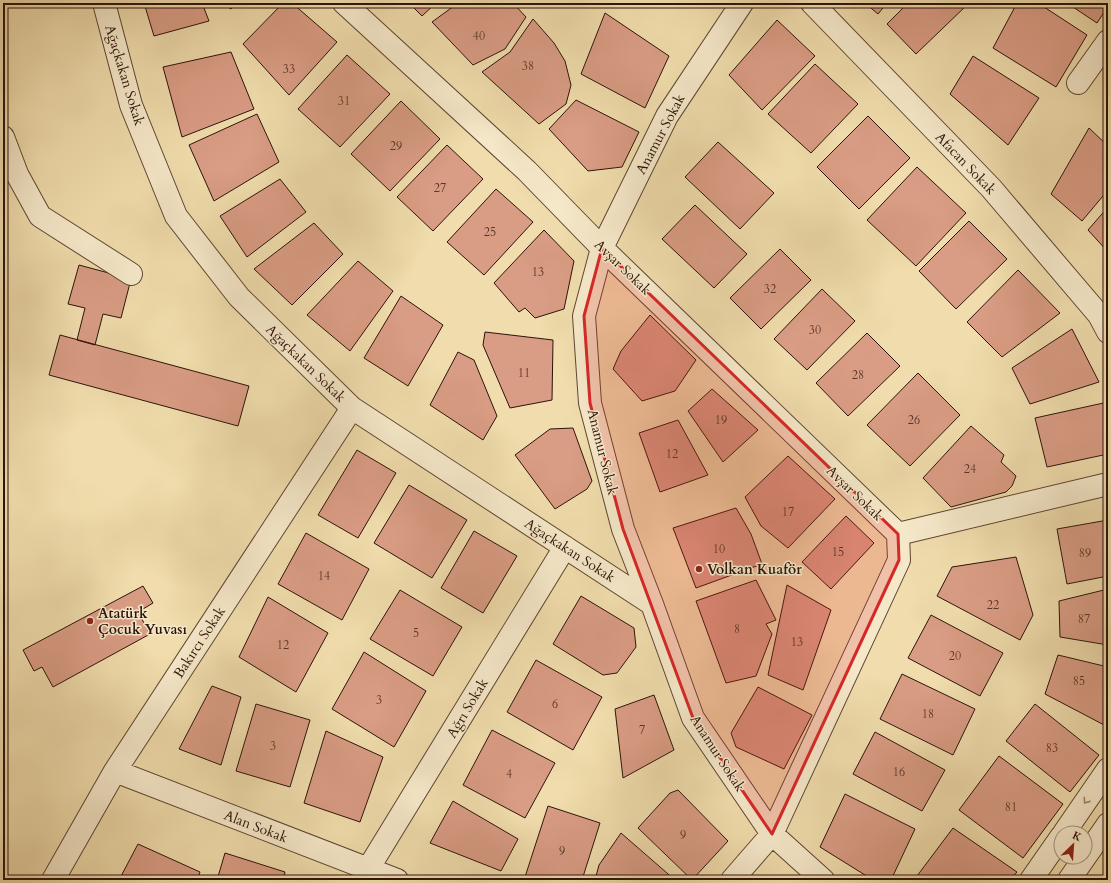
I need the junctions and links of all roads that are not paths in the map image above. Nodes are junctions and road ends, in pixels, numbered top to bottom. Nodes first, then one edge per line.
1 (104, 3) edge
2 (344, 3) edge
3 (742, 3) edge
4 (812, 3) edge
5 (1108, 41) edge
6 (1078, 83) dead end
7 (3, 137) edge
8 (602, 248) junction
9 (131, 274) dead end
10 (1108, 332) edge
11 (352, 408) junction
12 (1108, 484) edge
13 (898, 534) junction
14 (565, 547) junction
15 (652, 604) junction
16 (1108, 769) edge
17 (115, 771) junction
18 (1108, 824) edge
19 (1070, 825) edge
20 (772, 834) junction
21 (1053, 848) edge
22 (368, 870) junction
23 (53, 880) edge
24 (397, 880) edge
25 (732, 880) edge
26 (823, 880) edge
27 (1031, 880) edge
28 (1069, 880) edge

1 - 11 street, Ağaçkakan Sokak
2 - 8 street, Avşar Sokak
3 - 8 street, Anamur Sokak
4 - 10 street, Afacan Sokak
5 - 6 street
7 - 9 street
8 - 13 street, Avşar Sokak
8 - 15 street, Anamur Sokak
11 - 14 street, Ağaçkakan Sokak
11 - 17 street, Bakırcı Sokak
12 - 13 street
13 - 20 street
14 - 15 street, Ağaçkakan Sokak
14 - 22 street, Ağrı Sokak
15 - 20 street, Anamur Sokak
16 -> 19 street
17 - 22 street, Alan Sokak
17 - 23 street, Bakırcı Sokak
18 - 28 street
20 - 25 street
20 - 26 street, Anamur Sokak
21 - 27 street
22 - 24 street, Alan Sokak

